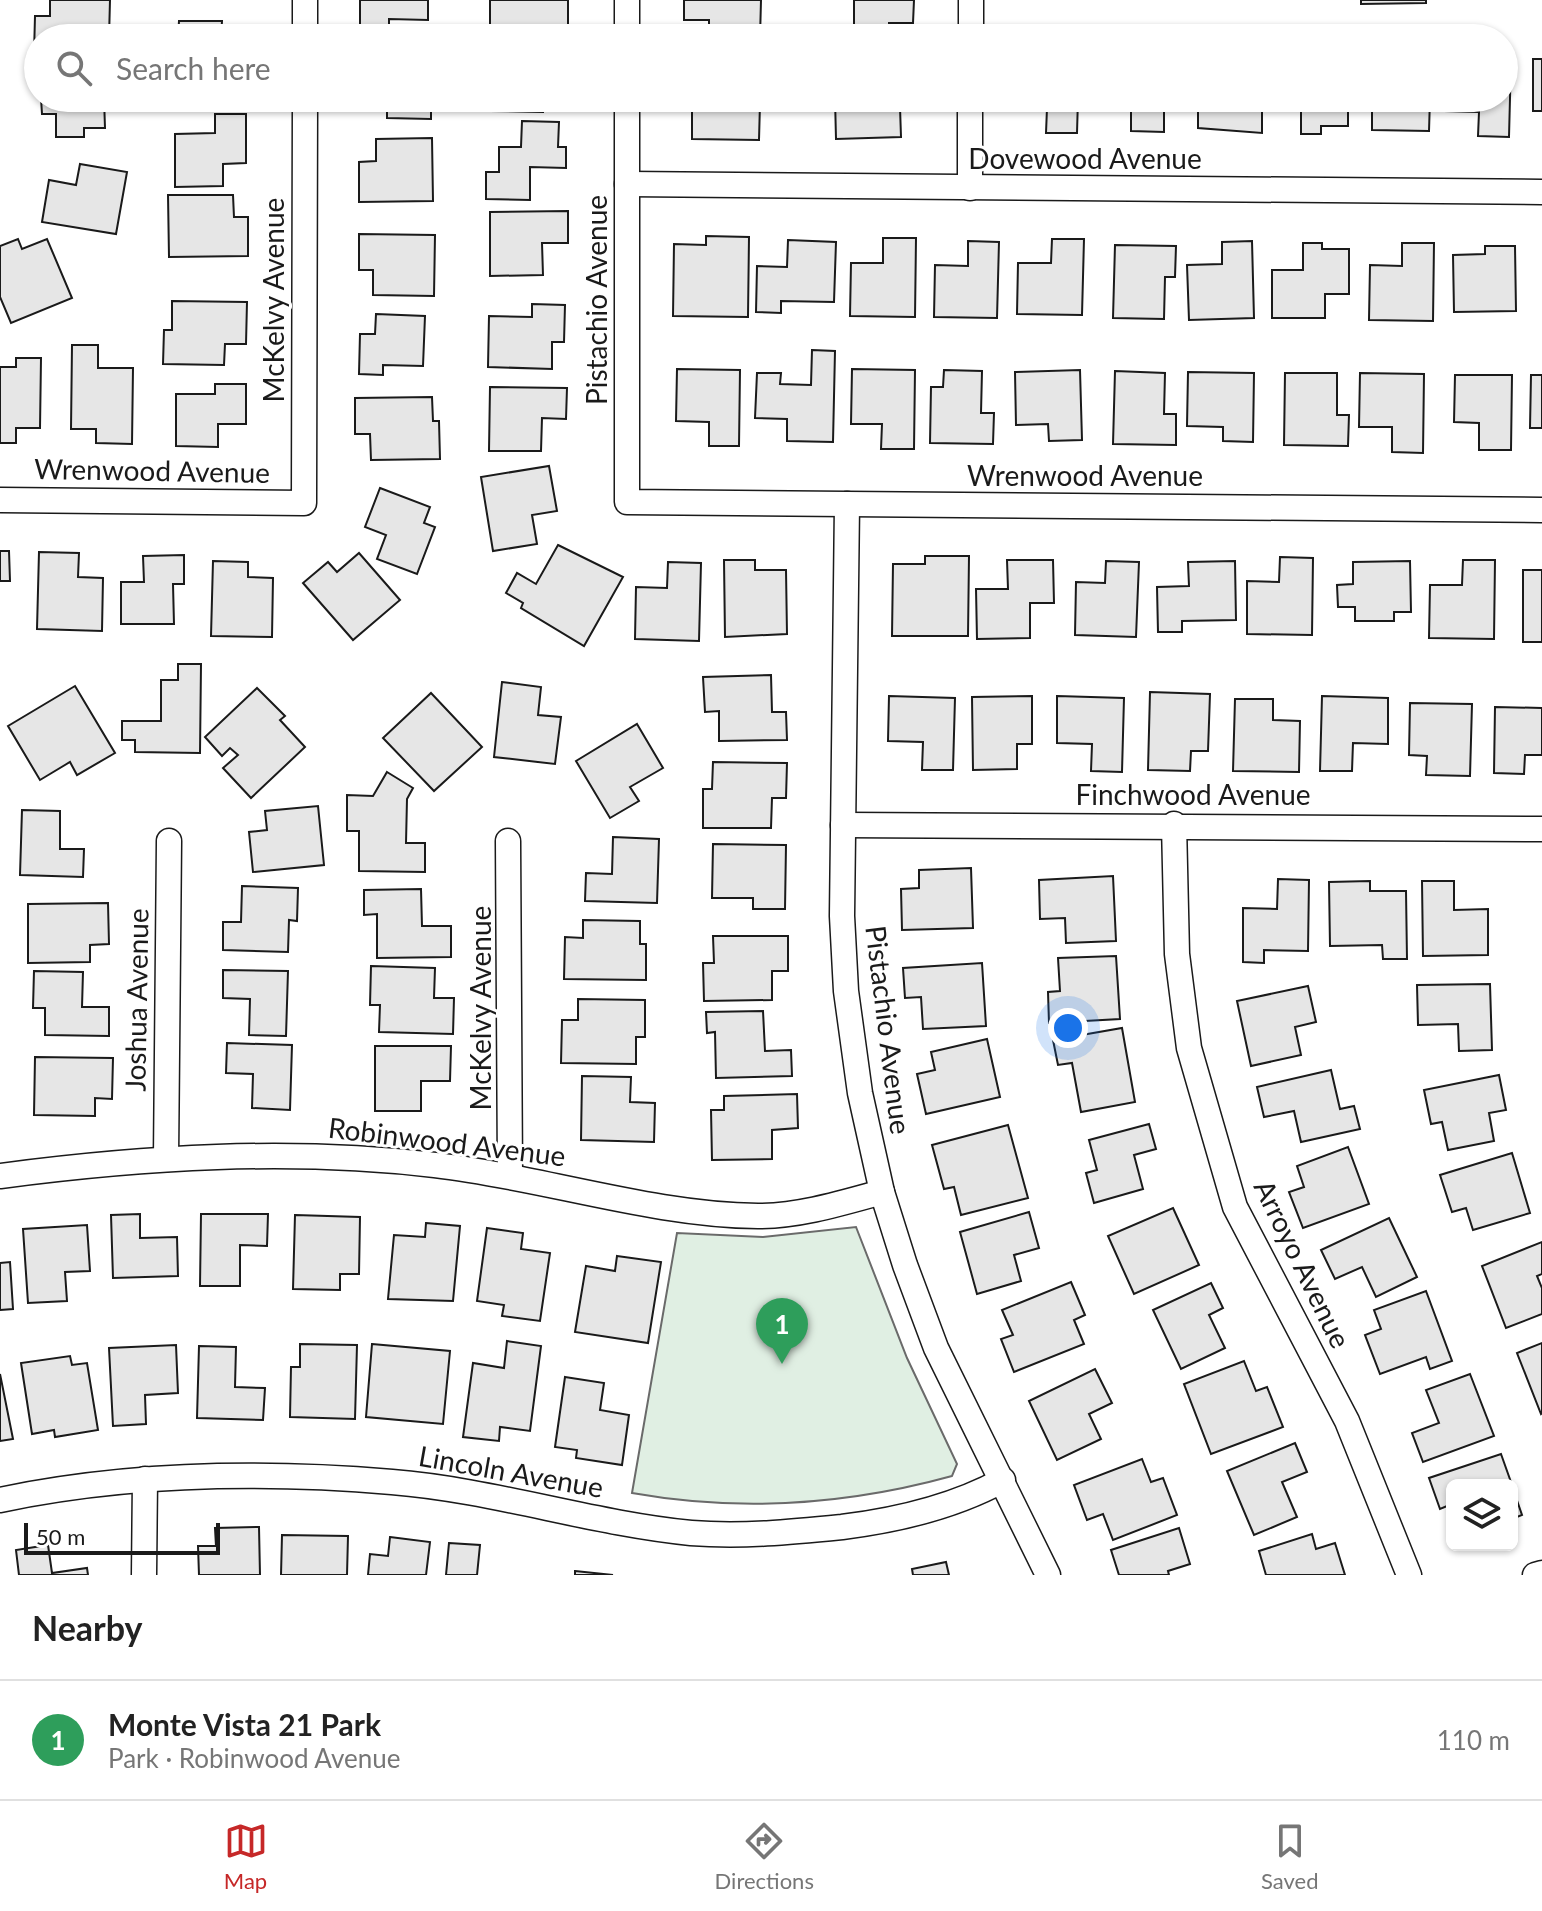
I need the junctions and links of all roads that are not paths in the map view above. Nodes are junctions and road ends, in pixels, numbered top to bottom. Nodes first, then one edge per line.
1 (305, 0) edge
2 (627, 0) edge
3 (971, 0) edge
4 (305, 24) edge
5 (627, 24) edge
6 (971, 24) edge
7 (305, 112) edge
8 (627, 112) edge
9 (970, 112) edge
10 (627, 184) junction
11 (970, 188) junction
12 (1542, 192) edge
13 (0, 500) edge
14 (627, 502) joint
15 (304, 503) joint
16 (847, 504) junction
17 (1542, 510) edge
18 (1174, 824) junction
19 (843, 825) junction
20 (1542, 829) edge
21 (169, 841) dead end
22 (508, 841) dead end
23 (166, 1159) junction
24 (510, 1175) junction
25 (0, 1176) edge
26 (882, 1192) junction
27 (145, 1479) junction
28 (1003, 1480) junction
29 (0, 1500) edge
30 (1542, 1573) edge
31 (144, 1575) edge
32 (1048, 1575) edge
33 (1409, 1575) edge
34 (1535, 1575) edge

1 - 4 street
2 - 5 street
3 - 6 street
7 - 15 street, McKelvy Avenue
8 - 10 street, Pistachio Avenue
9 - 11 street
10 - 11 street, Dovewood Avenue
10 - 14 street, Pistachio Avenue
11 - 12 street, Dovewood Avenue
13 - 15 street, Wrenwood Avenue
14 - 16 street, Wrenwood Avenue
16 - 17 street, Wrenwood Avenue
16 - 19 street, Pistachio Avenue
18 - 19 street, Finchwood Avenue
18 - 20 street, Finchwood Avenue
18 - 33 street, Arroyo Avenue
19 - 26 street, Pistachio Avenue
21 - 23 street, Joshua Avenue
22 - 24 street, McKelvy Avenue
23 - 24 street, Robinwood Avenue
23 - 25 street, Robinwood Avenue
24 - 26 street, Robinwood Avenue
26 - 28 street, Pistachio Avenue
27 - 28 street, Lincoln Avenue
27 - 29 street, Lincoln Avenue
27 - 31 street
28 - 32 street, Pistachio Avenue
30 - 34 street

